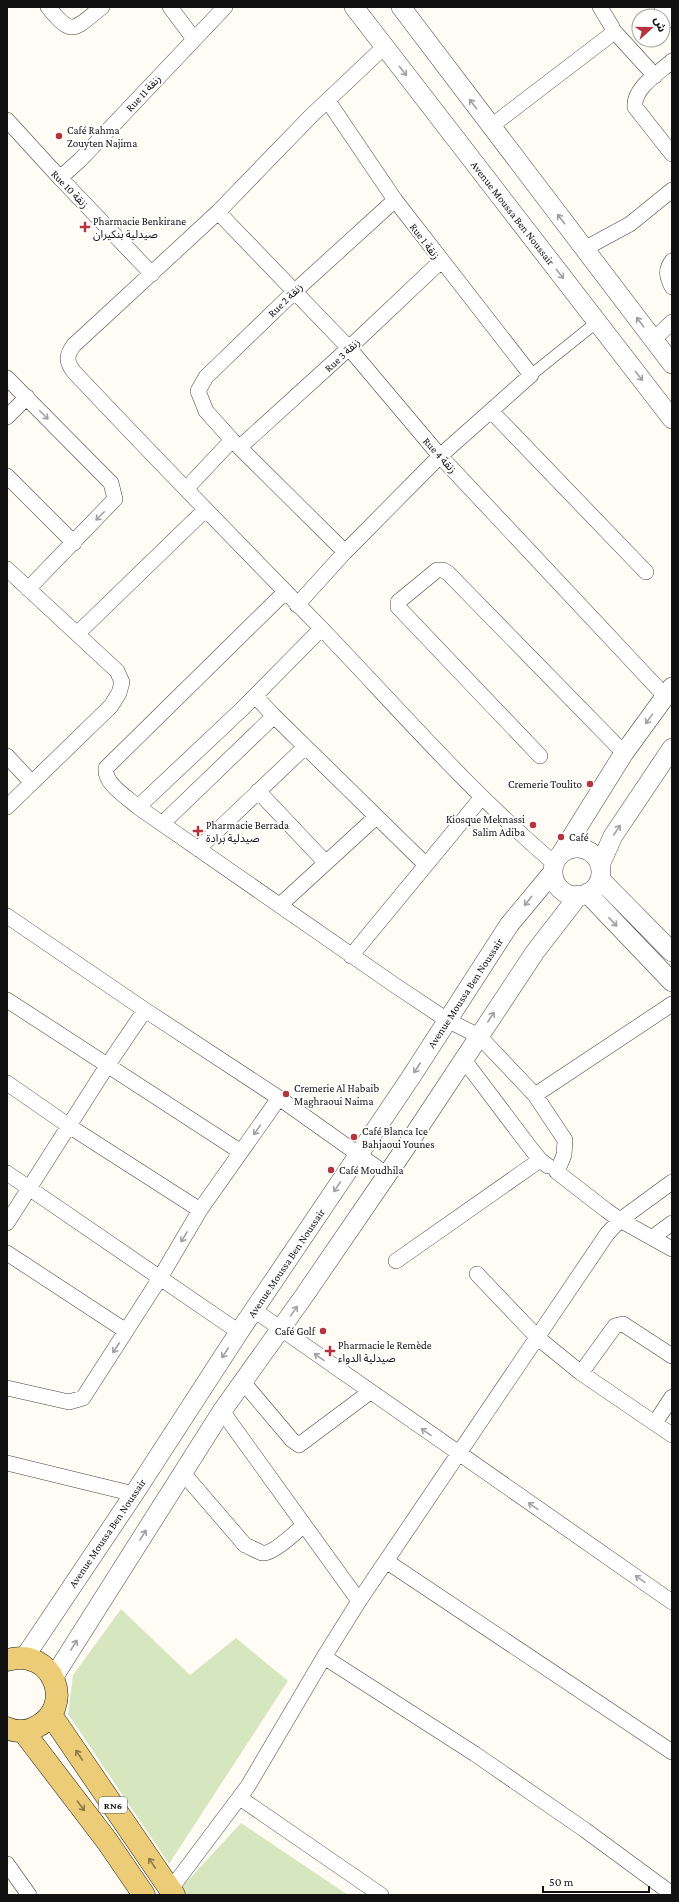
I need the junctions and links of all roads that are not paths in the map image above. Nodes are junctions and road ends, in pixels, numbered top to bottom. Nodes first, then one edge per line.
1 (48, 7) edge
2 (102, 7) edge
3 (170, 7) edge
4 (225, 7) edge
5 (354, 7) edge
6 (400, 7) edge
7 (600, 7) edge
8 (662, 7) edge
9 (672, 20) edge
10 (613, 30) junction
11 (194, 39) junction
12 (384, 47) junction
13 (672, 61) edge
14 (655, 76) junction
15 (328, 101) junction
16 (7, 120) edge
17 (490, 127) junction
18 (672, 154) edge
19 (60, 178) junction
20 (672, 190) edge
21 (395, 200) junction
22 (218, 212) junction
23 (584, 249) junction
24 (672, 261) edge
25 (441, 262) junction
26 (152, 274) junction
27 (672, 287) edge
28 (295, 291) junction
29 (597, 322) junction
30 (672, 322) edge
31 (653, 340) junction
32 (349, 348) junction
33 (672, 364) edge
34 (531, 375) junction
35 (7, 378) edge
36 (27, 397) junction
37 (491, 410) junction
38 (7, 417) edge
39 (672, 419) edge
40 (236, 443) junction
41 (440, 456) junction
42 (7, 476) edge
43 (186, 490) junction
44 (205, 510) junction
45 (74, 543) junction
46 (346, 552) junction
47 (7, 569) edge
48 (646, 572) dead end
49 (28, 589) junction
50 (285, 592) junction
51 (297, 605) junction
52 (321, 628) junction
53 (77, 634) junction
54 (669, 692) edge
55 (255, 696) junction
56 (274, 716) junction
57 (305, 747) junction
58 (672, 748) edge
59 (624, 753) junction
60 (7, 756) edge
61 (540, 756) dead end
62 (32, 783) junction
63 (258, 791) junction
64 (482, 797) junction
65 (7, 807) edge
66 (138, 807) junction
67 (376, 817) junction
68 (163, 823) junction
69 (198, 849) junction
70 (326, 863) junction
71 (556, 863) junction
72 (426, 865) junction
73 (600, 872) junction
74 (583, 894) junction
75 (280, 905) junction
76 (7, 916) edge
77 (672, 952) edge
78 (351, 956) junction
79 (672, 982) edge
80 (7, 1000) edge
81 (672, 1004) edge
82 (145, 1010) junction
83 (447, 1020) junction
84 (480, 1036) junction
85 (464, 1060) junction
86 (107, 1066) junction
87 (7, 1083) edge
88 (536, 1096) junction
89 (280, 1098) junction
90 (69, 1126) junction
91 (241, 1152) junction
92 (358, 1156) junction
93 (540, 1160) junction
94 (557, 1172) junction
95 (7, 1173) edge
96 (386, 1174) junction
97 (672, 1182) edge
98 (29, 1187) junction
99 (200, 1210) junction
100 (620, 1220) junction
101 (7, 1223) edge
102 (672, 1223) edge
103 (653, 1237) junction
104 (672, 1249) edge
105 (7, 1253) edge
106 (396, 1261) dead end
107 (477, 1274) dead end
108 (160, 1278) junction
109 (254, 1310) junction
110 (280, 1330) junction
111 (126, 1331) junction
112 (239, 1332) junction
113 (538, 1338) junction
114 (672, 1356) edge
115 (581, 1372) junction
116 (242, 1382) junction
117 (7, 1388) edge
118 (370, 1392) junction
119 (672, 1397) edge
120 (222, 1411) junction
121 (655, 1423) junction
122 (672, 1435) edge
123 (458, 1454) junction
124 (7, 1463) edge
125 (183, 1473) junction
126 (134, 1494) junction
127 (304, 1525) junction
128 (386, 1561) junction
129 (359, 1602) junction
130 (672, 1602) edge
131 (13, 1656) edge
132 (324, 1657) junction
133 (53, 1678) junction
134 (51, 1715) junction
135 (15, 1730) edge
136 (672, 1752) edge
137 (240, 1798) junction
138 (7, 1864) edge
139 (172, 1892) edge
140 (672, 1894) edge
141 (29, 1895) edge
142 (144, 1895) edge
143 (381, 1895) edge

1 - 2 street
3 - 11 street
4 - 11 street, Rue 11 زنقة
5 - 12 street, Avenue Moussa Ben Noussair
17 -> 6 street
7 - 10 street
8 - 9 street
10 - 14 street
10 - 17 street
11 - 19 street, Rue 11 زنقة
12 - 15 street
12 -> 29 street, Avenue Moussa Ben Noussair
13 - 14 street
14 - 18 street
15 - 21 street, Rue 1 زنقة
15 - 22 street
16 - 19 street, Rue 10 زنقة
23 -> 17 street
19 - 26 street, Rue 10 زنقة
20 - 23 street
21 - 25 street, Rue 1 زنقة
21 - 28 street, Rue 2 زنقة
22 - 26 street
22 - 28 street, Rue 4 زنقة
31 -> 23 street
24 - 27 street
25 - 32 street, Rue 3 زنقة
25 - 34 street, Rue 1 زنقة
26 - 43 street
28 - 32 street, Rue 4 زنقة
28 - 40 street, Rue 2 زنقة
29 - 34 street
29 -> 39 street, Avenue Moussa Ben Noussair
30 - 31 street
31 - 33 street
32 - 40 street, Rue 3 زنقة
32 - 41 street, Rue 4 زنقة
34 - 37 street
35 - 36 street
36 - 38 street
36 -> 45 street
37 - 41 street
37 - 48 street
40 - 43 street, Rue 3 زنقة
40 - 46 street
41 - 46 street
41 - 54 street, Rue 4 زنقة
42 - 45 street
43 - 44 street
44 - 50 street
44 - 53 street
45 - 49 street
46 - 51 street
47 - 49 street
49 - 53 street
50 - 51 street
50 - 66 street
51 - 52 street
52 - 55 street
52 - 64 street
53 - 62 street
54 -> 59 street, Avenue Moussa Ben Noussair
55 - 56 street
55 - 66 street
56 - 57 street
56 - 68 street
57 - 63 street
57 - 67 street
73 -> 58 street
59 - 61 street
59 - 71 street, Avenue Moussa Ben Noussair
60 - 62 street
62 - 65 street
63 - 69 street
63 - 70 street
64 - 71 street
64 - 72 street
66 - 68 street
67 - 70 street
67 - 72 street
68 - 69 street
69 - 75 street
70 - 75 street
71 - 73 street
71 - 74 street
71 -> 83 street, Avenue Moussa Ben Noussair
72 - 78 street
73 - 74 street
73 - 77 street
74 -> 79 street
84 -> 74 street
75 - 78 street
76 - 82 street
78 - 83 street
80 - 86 street
81 - 88 street
82 - 86 street
82 - 89 street
83 - 84 street
83 -> 92 street, Avenue Moussa Ben Noussair
84 - 85 street
84 - 88 street
85 - 93 street
85 - 96 street
86 - 90 street
86 - 91 street
87 - 90 street
88 - 94 street
89 -> 91 street
89 - 92 street
90 - 98 street
90 - 99 street
91 - 99 street
92 - 96 street
92 -> 109 street, Avenue Moussa Ben Noussair
93 - 94 street
93 - 106 street
94 - 100 street
95 - 98 street
110 -> 96 street
97 - 100 street
98 - 101 street
98 - 108 street
99 -> 108 street
100 - 103 street
100 - 113 street
102 - 103 street
103 - 104 street
105 - 111 street
107 - 113 street
108 - 111 street
108 - 112 street
109 - 110 street
109 - 112 street, Avenue Moussa Ben Noussair
110 - 116 street
118 -> 110 street
111 -> 117 street
112 -> 126 street, Avenue Moussa Ben Noussair
113 - 115 street
113 - 123 street
114 - 115 street
115 - 121 street
116 - 118 street
116 - 120 street
123 -> 118 street
119 - 121 street
120 - 125 street
120 - 127 street
121 - 122 street
123 - 128 street
130 -> 123 street
124 - 126 street
125 - 127 street
133 -> 125 street
126 - 131 street, Avenue Moussa Ben Noussair
127 - 129 street
128 - 129 street
128 - 136 street
129 - 132 street
131 - 133 main road
132 - 137 street
132 - 140 street
133 - 134 main road
134 - 135 main road, RN6
139 -> 134 main road, RN6
135 -> 142 main road, RN6
137 - 139 street
137 - 143 street
138 - 141 street

